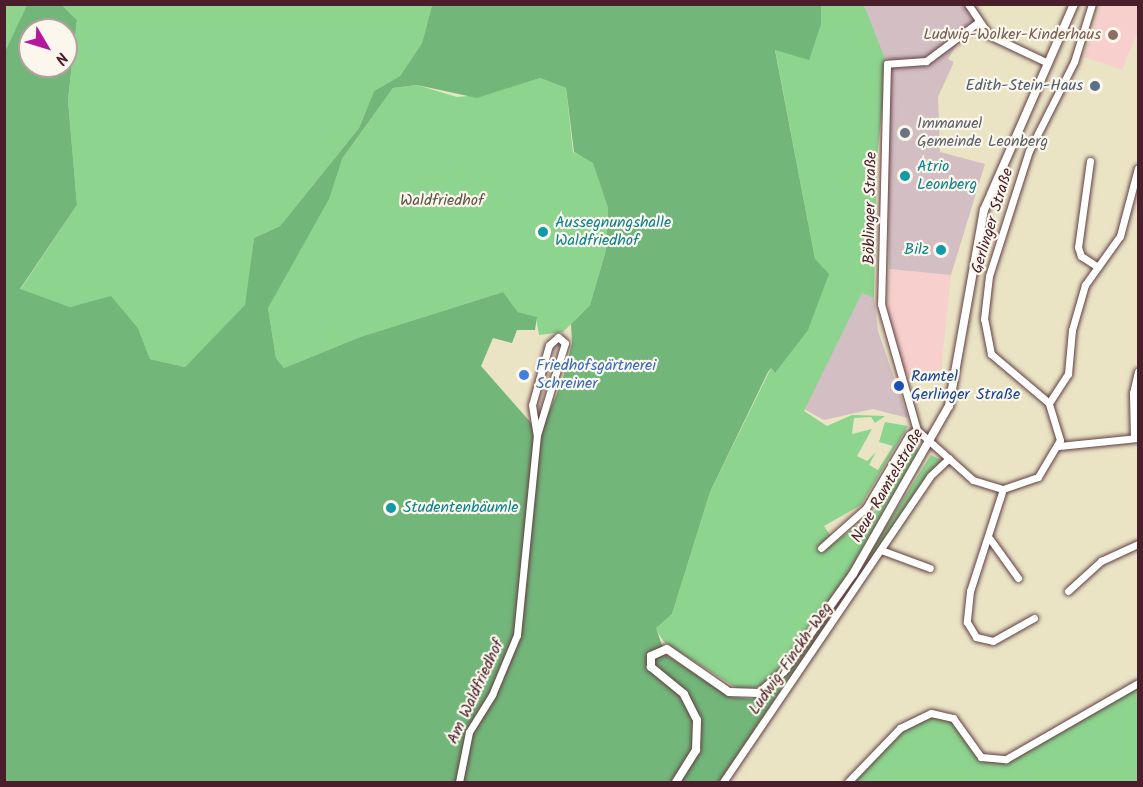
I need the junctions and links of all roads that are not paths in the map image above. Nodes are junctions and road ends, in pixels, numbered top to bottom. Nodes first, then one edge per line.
1 (968, 4) edge
2 (1074, 4) edge
3 (1092, 4) edge
4 (977, 23) junction
5 (1048, 63) junction
6 (1090, 161) dead end
7 (1138, 168) edge
8 (1098, 267) junction
9 (1138, 372) edge
10 (1049, 404) junction
11 (917, 430) junction
12 (537, 435) junction
13 (1136, 438) edge
14 (932, 442) junction
15 (1059, 446) junction
16 (949, 458) junction
17 (1004, 489) junction
18 (990, 539) junction
19 (1138, 544) edge
20 (821, 548) dead end
21 (882, 550) junction
22 (930, 568) dead end
23 (1018, 578) dead end
24 (1068, 591) dead end
25 (1035, 618) dead end
26 (1138, 683) edge
27 (459, 783) edge
28 (676, 783) edge
29 (723, 783) edge
30 (848, 783) edge

1 - 4 street
2 - 5 main road, Neue Ramtelstraße
3 - 10 street, Gerlinger Straße
4 - 5 street
4 - 11 street, Böblinger Straße
5 - 14 main road, Neue Ramtelstraße
6 - 8 street
7 - 8 street
8 - 10 street
9 - 13 street
10 - 15 street
11 - 14 street
11 - 20 street
12 - 12 street, Am Waldfriedhof
12 - 27 street, Am Waldfriedhof
13 - 15 street
14 - 16 street
14 - 28 main road, Neue Ramtelstraße
15 - 17 street
16 - 17 street
16 - 21 street, Ludwig-Finckh-Weg
17 - 18 street
18 - 23 street
18 - 25 street
19 - 24 street
21 - 22 street
21 - 29 street, Ludwig-Finckh-Weg
26 - 30 street

